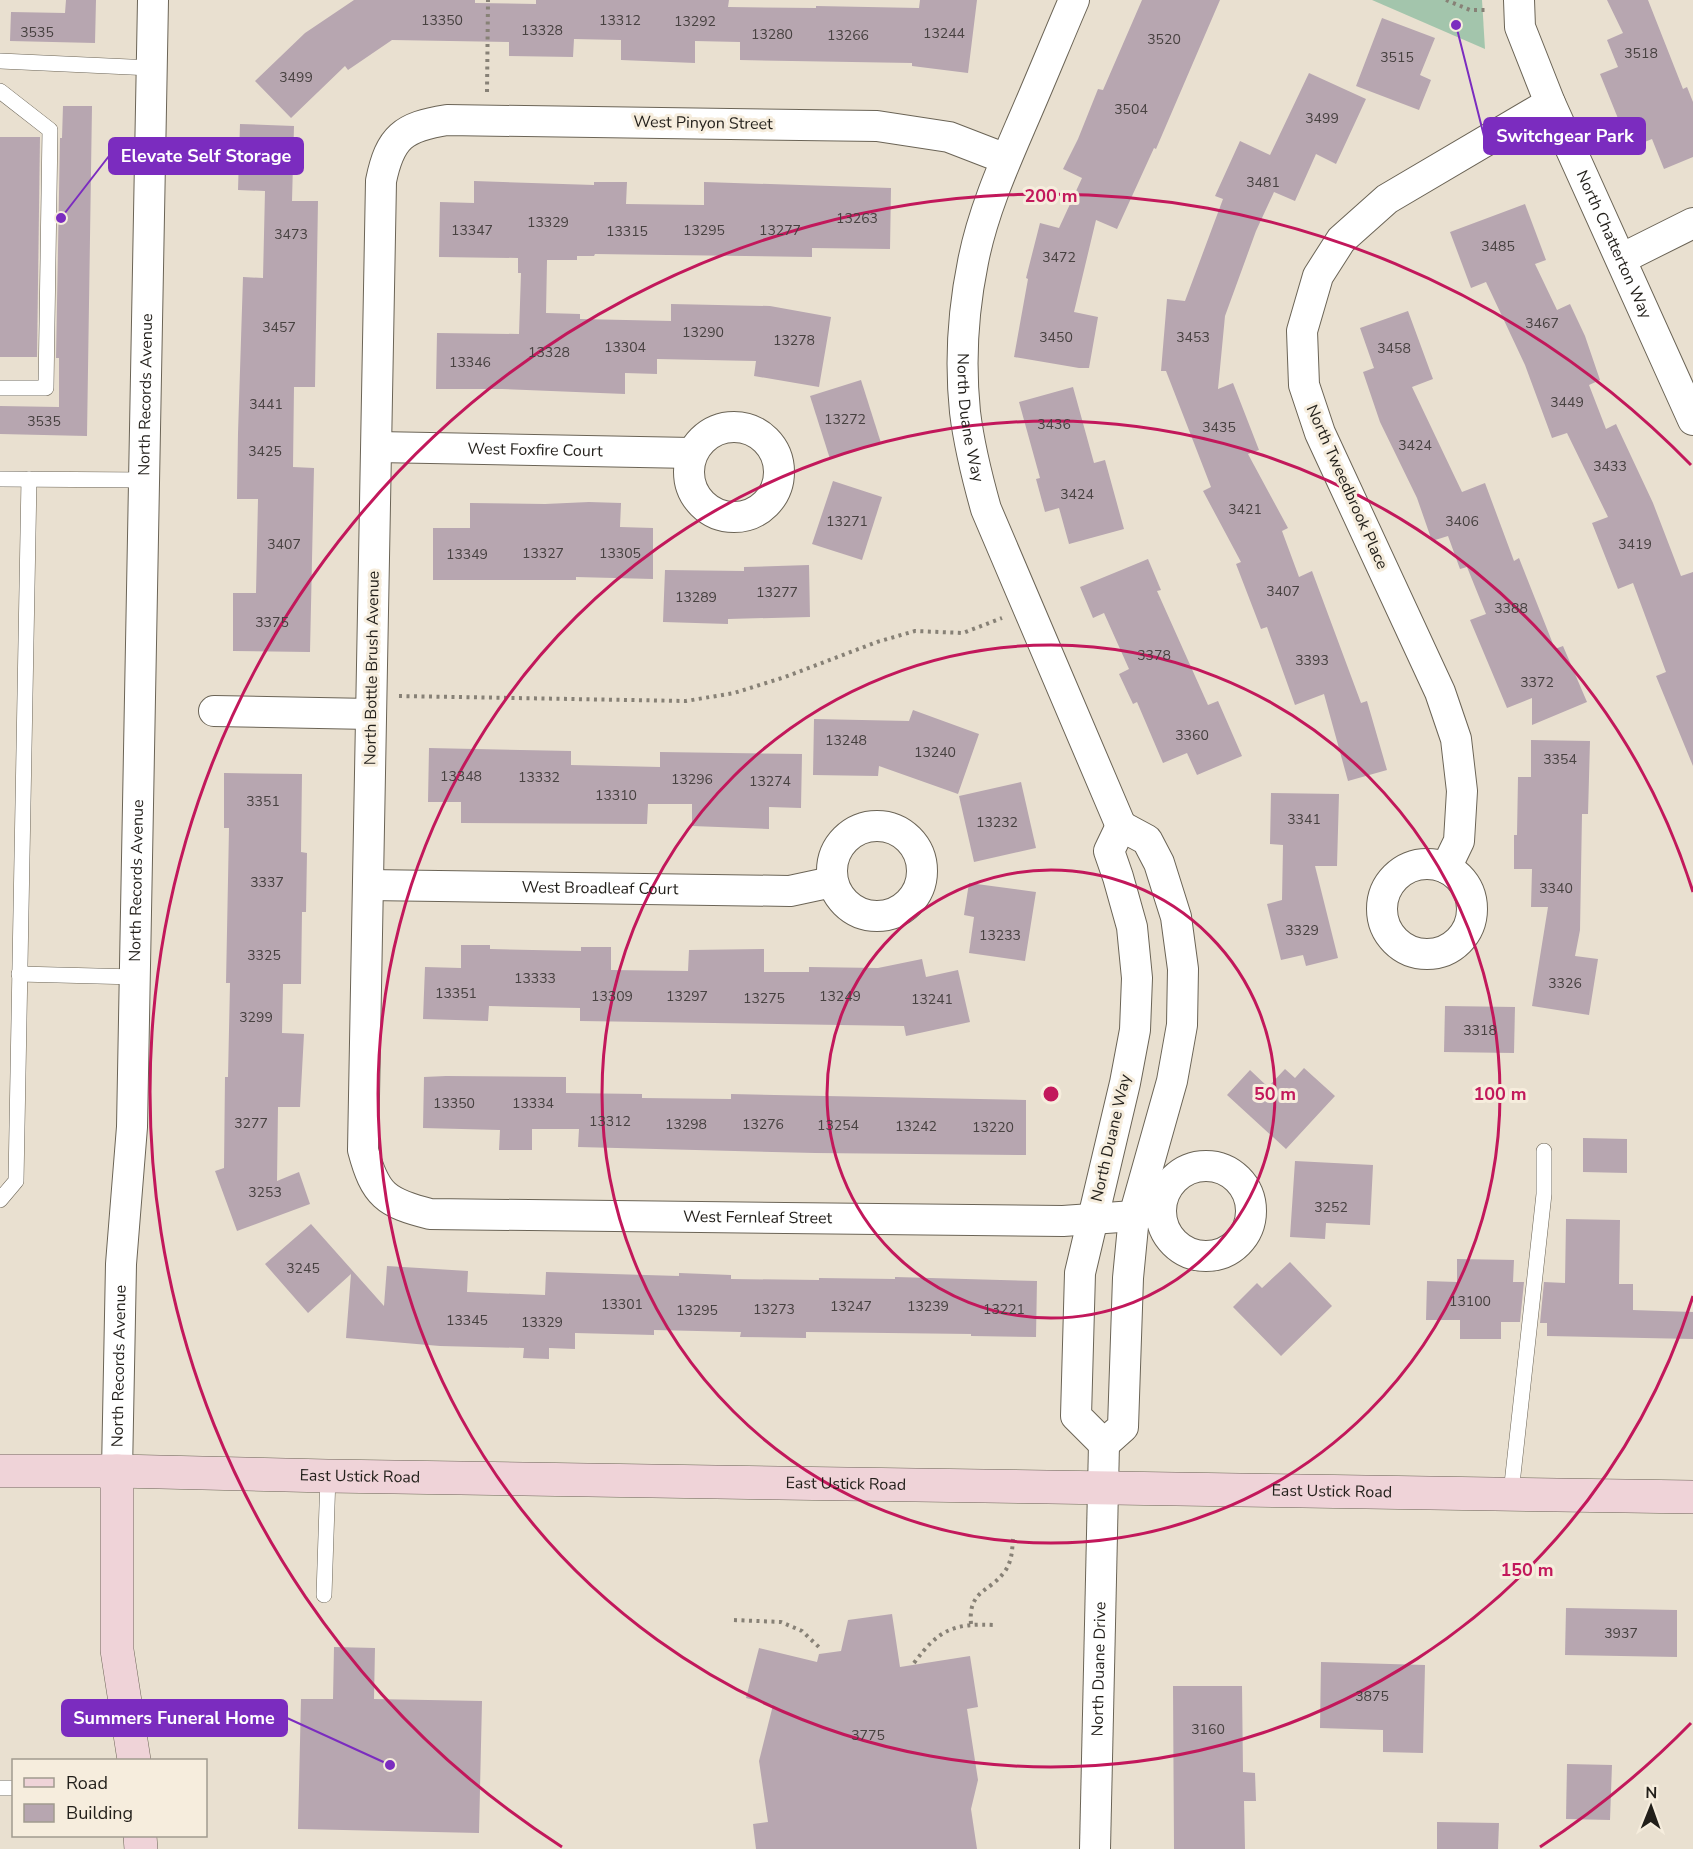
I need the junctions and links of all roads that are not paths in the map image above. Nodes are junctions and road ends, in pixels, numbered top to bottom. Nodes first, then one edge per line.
1 (153, 0) edge
2 (1074, 0) edge
3 (1519, 0) edge
4 (0, 61) edge
5 (152, 68) junction
6 (0, 91) edge
7 (1550, 104) junction
8 (398, 137) joint
9 (1006, 159) junction
10 (1693, 223) edge
11 (1621, 259) junction
12 (0, 388) edge
13 (1693, 420) edge
14 (376, 447) junction
15 (692, 453) dead end
16 (0, 479) edge
17 (29, 479) junction
18 (146, 480) junction
19 (371, 705) junction
20 (214, 711) dead end
21 (1121, 826) junction
22 (1446, 868) dead end
23 (832, 882) dead end
24 (368, 885) junction
25 (20, 974) junction
26 (136, 977) junction
27 (1545, 1151) dead end
28 (385, 1197) joint
29 (0, 1200) edge
30 (1147, 1213) junction
31 (1092, 1219) junction
32 (1104, 1444) junction
33 (0, 1471) edge
34 (117, 1471) junction
35 (328, 1476) junction
36 (1103, 1488) junction
37 (1511, 1493) junction
38 (1693, 1497) edge
39 (324, 1595) dead end
40 (134, 1759) edge
41 (1095, 1849) edge

1 - 5 street, North Records Avenue
2 - 9 street, North Duane Way
3 - 7 street, North Chatterton Way
4 - 5 lane
5 - 18 street, North Records Avenue
6 - 12 lane
7 - 11 street, North Chatterton Way
7 - 22 street, North Tweedbrook Place
8 - 9 street, West Pinyon Street
8 - 14 street, North Bottle Brush Avenue
9 - 21 street, North Duane Way
10 - 11 street
11 - 13 street, North Chatterton Way
14 - 15 street, West Foxfire Court
14 - 19 street, North Bottle Brush Avenue
16 - 17 lane
17 - 18 lane
17 - 25 lane
18 - 26 street, North Records Avenue
19 - 20 street
19 - 24 street, North Bottle Brush Avenue
21 - 30 street
21 - 31 street, North Duane Way
23 - 24 street, West Broadleaf Court
24 - 28 street, North Bottle Brush Avenue
25 - 26 lane
25 - 29 lane
26 - 34 street, North Records Avenue
27 - 37 lane
28 - 31 street, West Fernleaf Street
30 - 31 street, West Fernleaf Street
30 - 32 street
31 - 32 street, North Duane Way
32 - 36 street
33 - 34 main road, East Ustick Road
34 - 35 main road, East Ustick Road
34 - 40 main road, North Records Avenue
35 - 36 main road, East Ustick Road
35 - 39 lane
36 - 37 main road, East Ustick Road
36 - 41 street, North Duane Drive
37 - 38 main road, East Ustick Road

